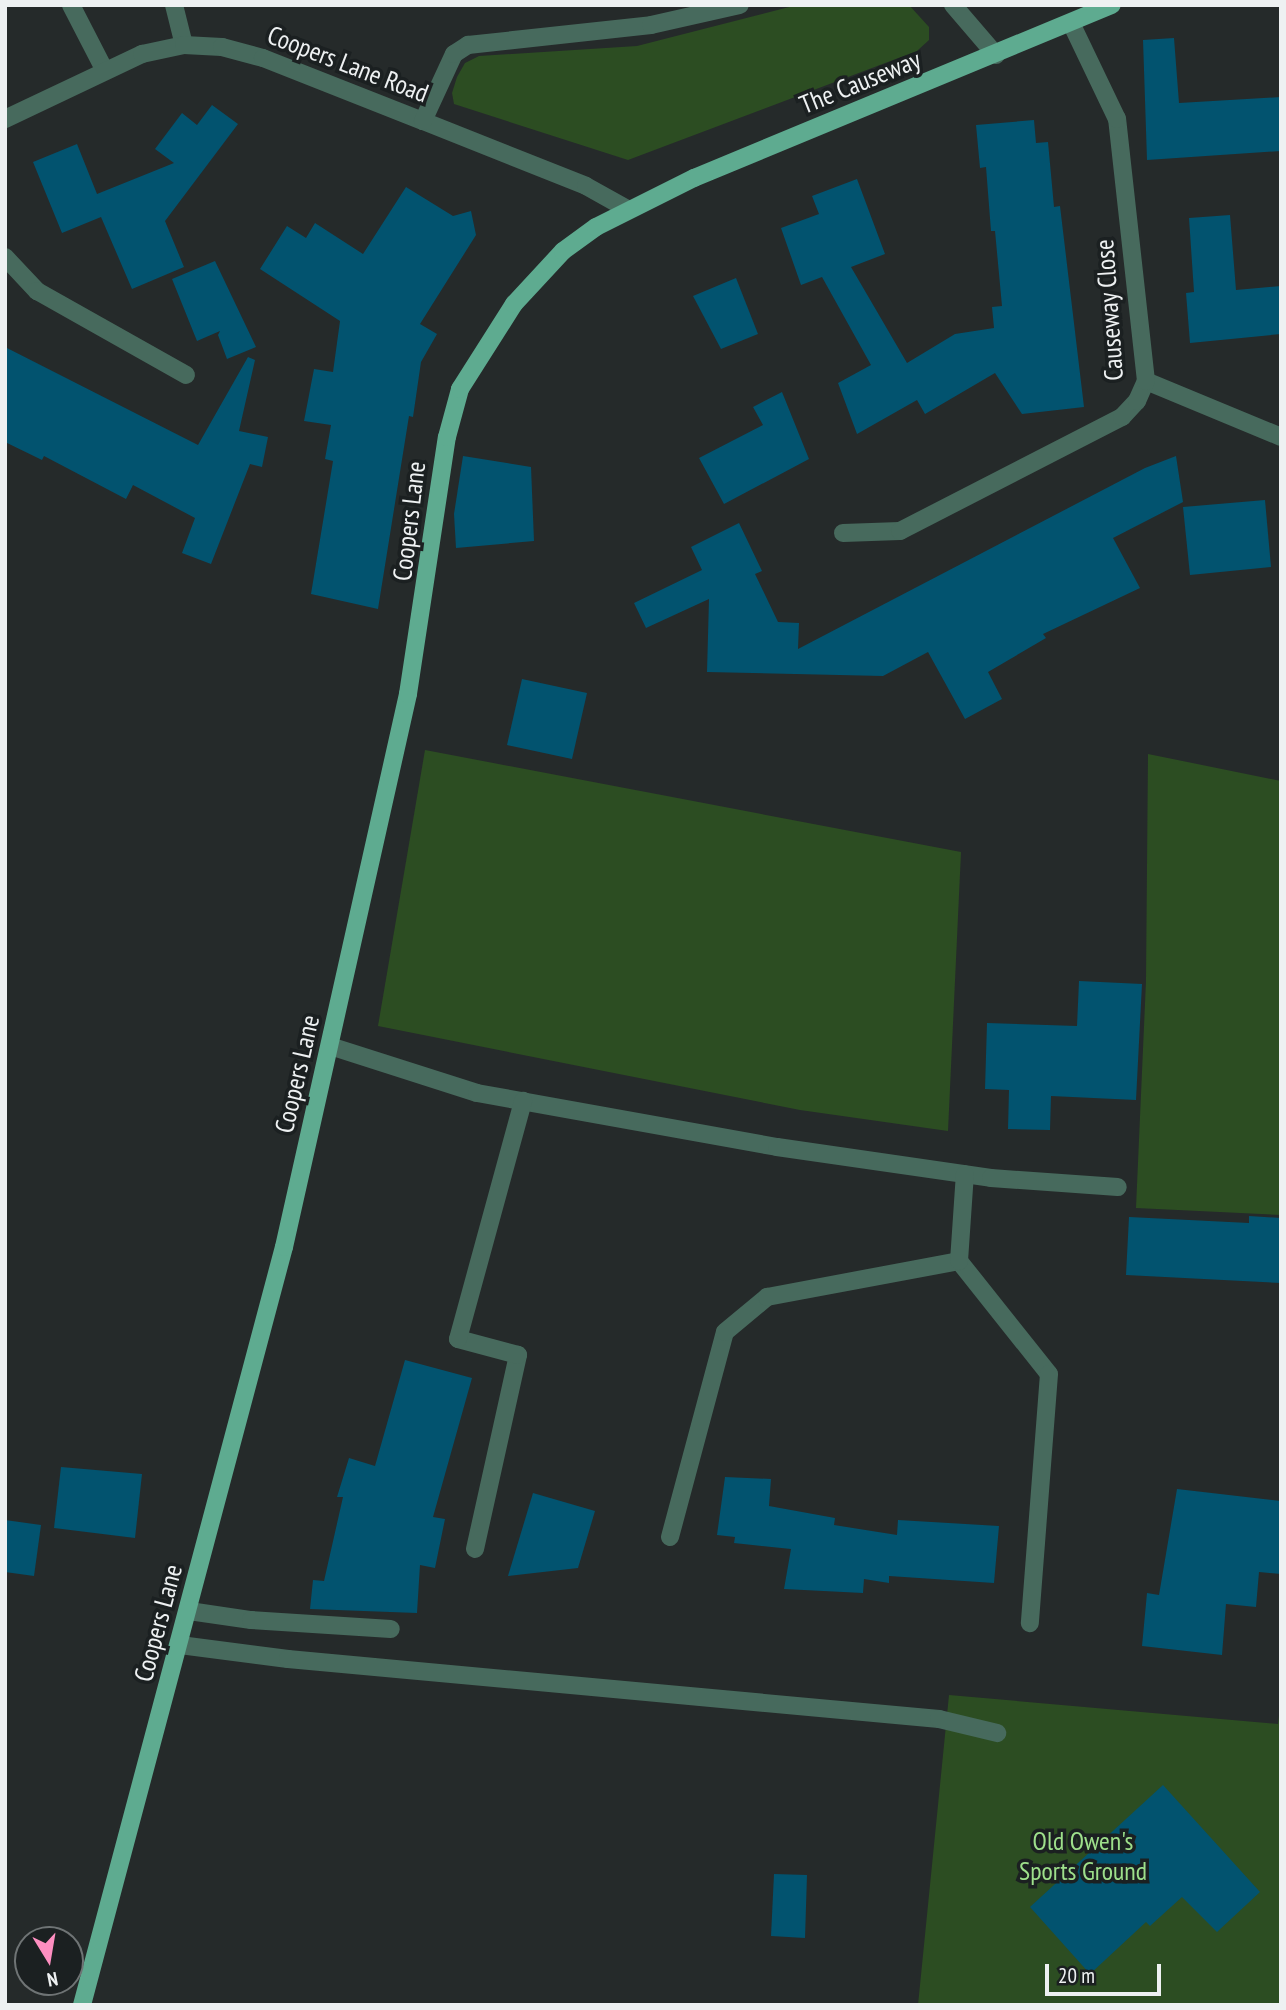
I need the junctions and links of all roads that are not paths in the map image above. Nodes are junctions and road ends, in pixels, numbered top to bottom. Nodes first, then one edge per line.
1 (71, 5) edge
2 (174, 5) edge
3 (740, 5) edge
4 (953, 5) edge
5 (1112, 5) edge
6 (1071, 23) junction
7 (184, 45) junction
8 (996, 55) junction
9 (105, 71) junction
10 (5, 119) edge
11 (422, 121) junction
12 (629, 209) junction
13 (5, 257) edge
14 (186, 375) dead end
15 (1146, 381) junction
16 (1281, 437) edge
17 (843, 533) dead end
18 (330, 1046) junction
19 (523, 1101) junction
20 (965, 1174) junction
21 (1118, 1187) dead end
22 (959, 1261) junction
23 (670, 1537) dead end
24 (475, 1549) dead end
25 (189, 1611) junction
26 (1030, 1623) dead end
27 (391, 1629) dead end
28 (180, 1645) junction
29 (997, 1733) dead end
30 (82, 2005) edge

1 - 9 street
2 - 7 street
3 - 11 street
4 - 8 street
5 - 6 main road, The Causeway
6 - 8 main road, The Causeway
6 - 15 street, Causeway Close
7 - 9 street, Coopers Lane Road
7 - 11 street, Coopers Lane Road
8 - 12 main road, The Causeway
9 - 10 street, Coopers Lane Road
11 - 12 street, Coopers Lane Road
12 - 18 main road, Coopers Lane
13 - 14 street
15 - 16 street
15 - 17 street, Causeway Close
18 - 19 street
18 - 25 main road, Coopers Lane
19 - 20 street
19 - 24 street
20 - 21 street
20 - 22 street
22 - 23 street
22 - 26 street
25 - 27 street
25 - 28 main road, Coopers Lane
28 - 29 street
28 - 30 main road, Coopers Lane

